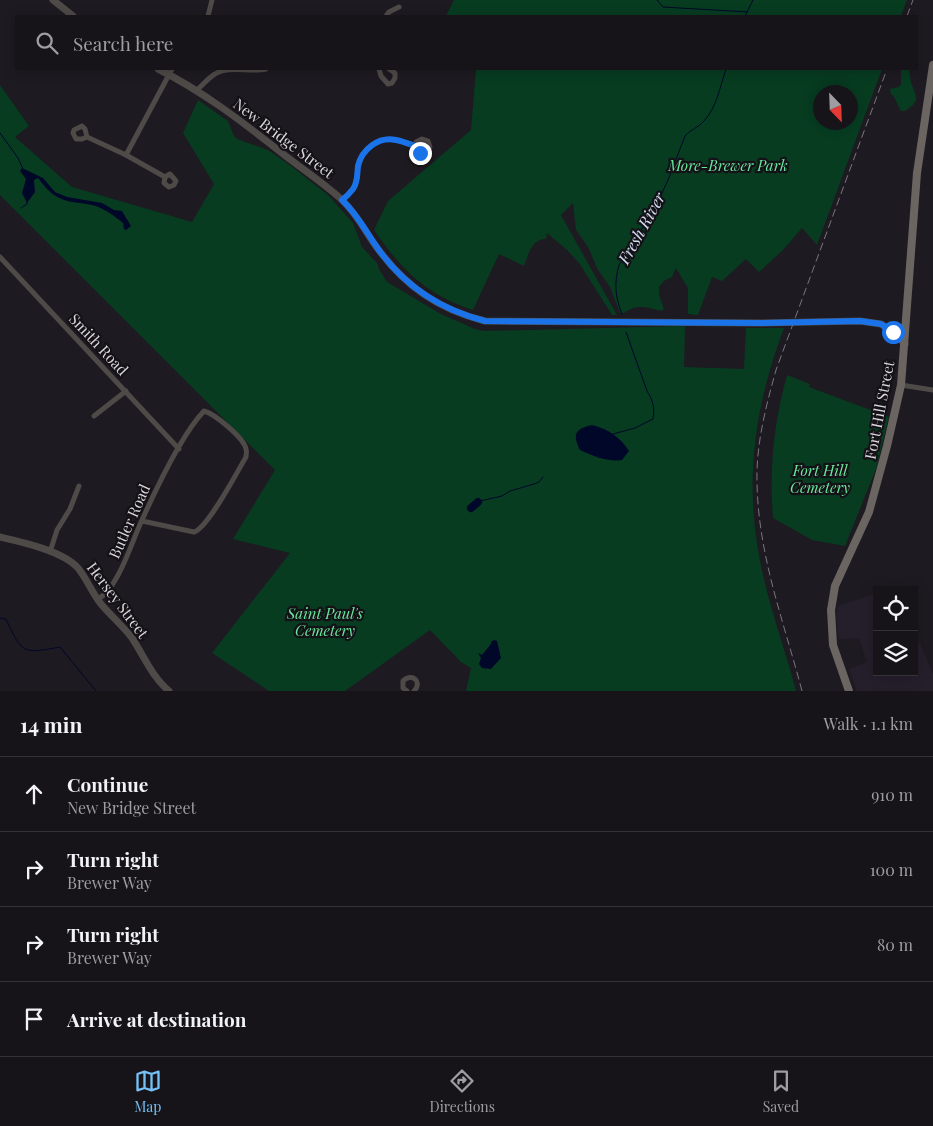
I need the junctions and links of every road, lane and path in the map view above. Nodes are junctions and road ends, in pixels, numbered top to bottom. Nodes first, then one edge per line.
1 (53, 0) edge
2 (212, 0) edge
3 (399, 7) dead end
4 (72, 15) edge
5 (208, 15) edge
6 (387, 15) edge
7 (933, 65) edge
8 (227, 70) edge
9 (227, 70) edge
10 (258, 70) edge
11 (379, 70) edge
12 (390, 70) edge
13 (170, 71) edge
14 (931, 81) edge
15 (197, 90) junction
16 (87, 137) dead end
17 (415, 146) dead end
18 (126, 155) junction
19 (165, 177) dead end
20 (342, 200) junction
21 (0, 257) edge
22 (906, 325) junction
23 (889, 328) junction
24 (905, 344) junction
25 (901, 385) junction
26 (933, 390) edge
27 (126, 391) junction
28 (94, 416) dead end
29 (179, 449) junction
30 (79, 486) dead end
31 (142, 520) junction
32 (0, 537) edge
33 (50, 552) junction
34 (98, 599) junction
35 (169, 691) edge
36 (405, 691) edge
37 (414, 691) edge
38 (849, 691) edge

1 - 4 street
2 - 5 street
3 - 6 street
7 - 14 main road, Fort Hill Street
8 - 15 street
9 - 10 street
11 - 12 street
13 - 15 street, New Bridge Street
13 - 18 street
14 - 22 main road, Fort Hill Street
15 - 20 street, New Bridge Street
16 - 18 street
17 - 20 street
18 - 19 street
20 - 23 street, New Bridge Street
21 - 27 street, Smith Road
22 - 23 street, New Bridge Street
22 - 24 main road, Fort Hill Street
23 - 24 street
24 - 25 main road, Fort Hill Street
25 - 26 street
25 - 38 main road, Fort Hill Street
27 - 28 street
27 - 29 street, Smith Road
29 - 31 street, Butler Road
29 - 31 street, Butler Road
30 - 33 street
31 - 34 street, Butler Road
32 - 33 street, Hersey Street
33 - 34 street, Hersey Street
34 - 35 street, Hersey Street
36 - 37 street

